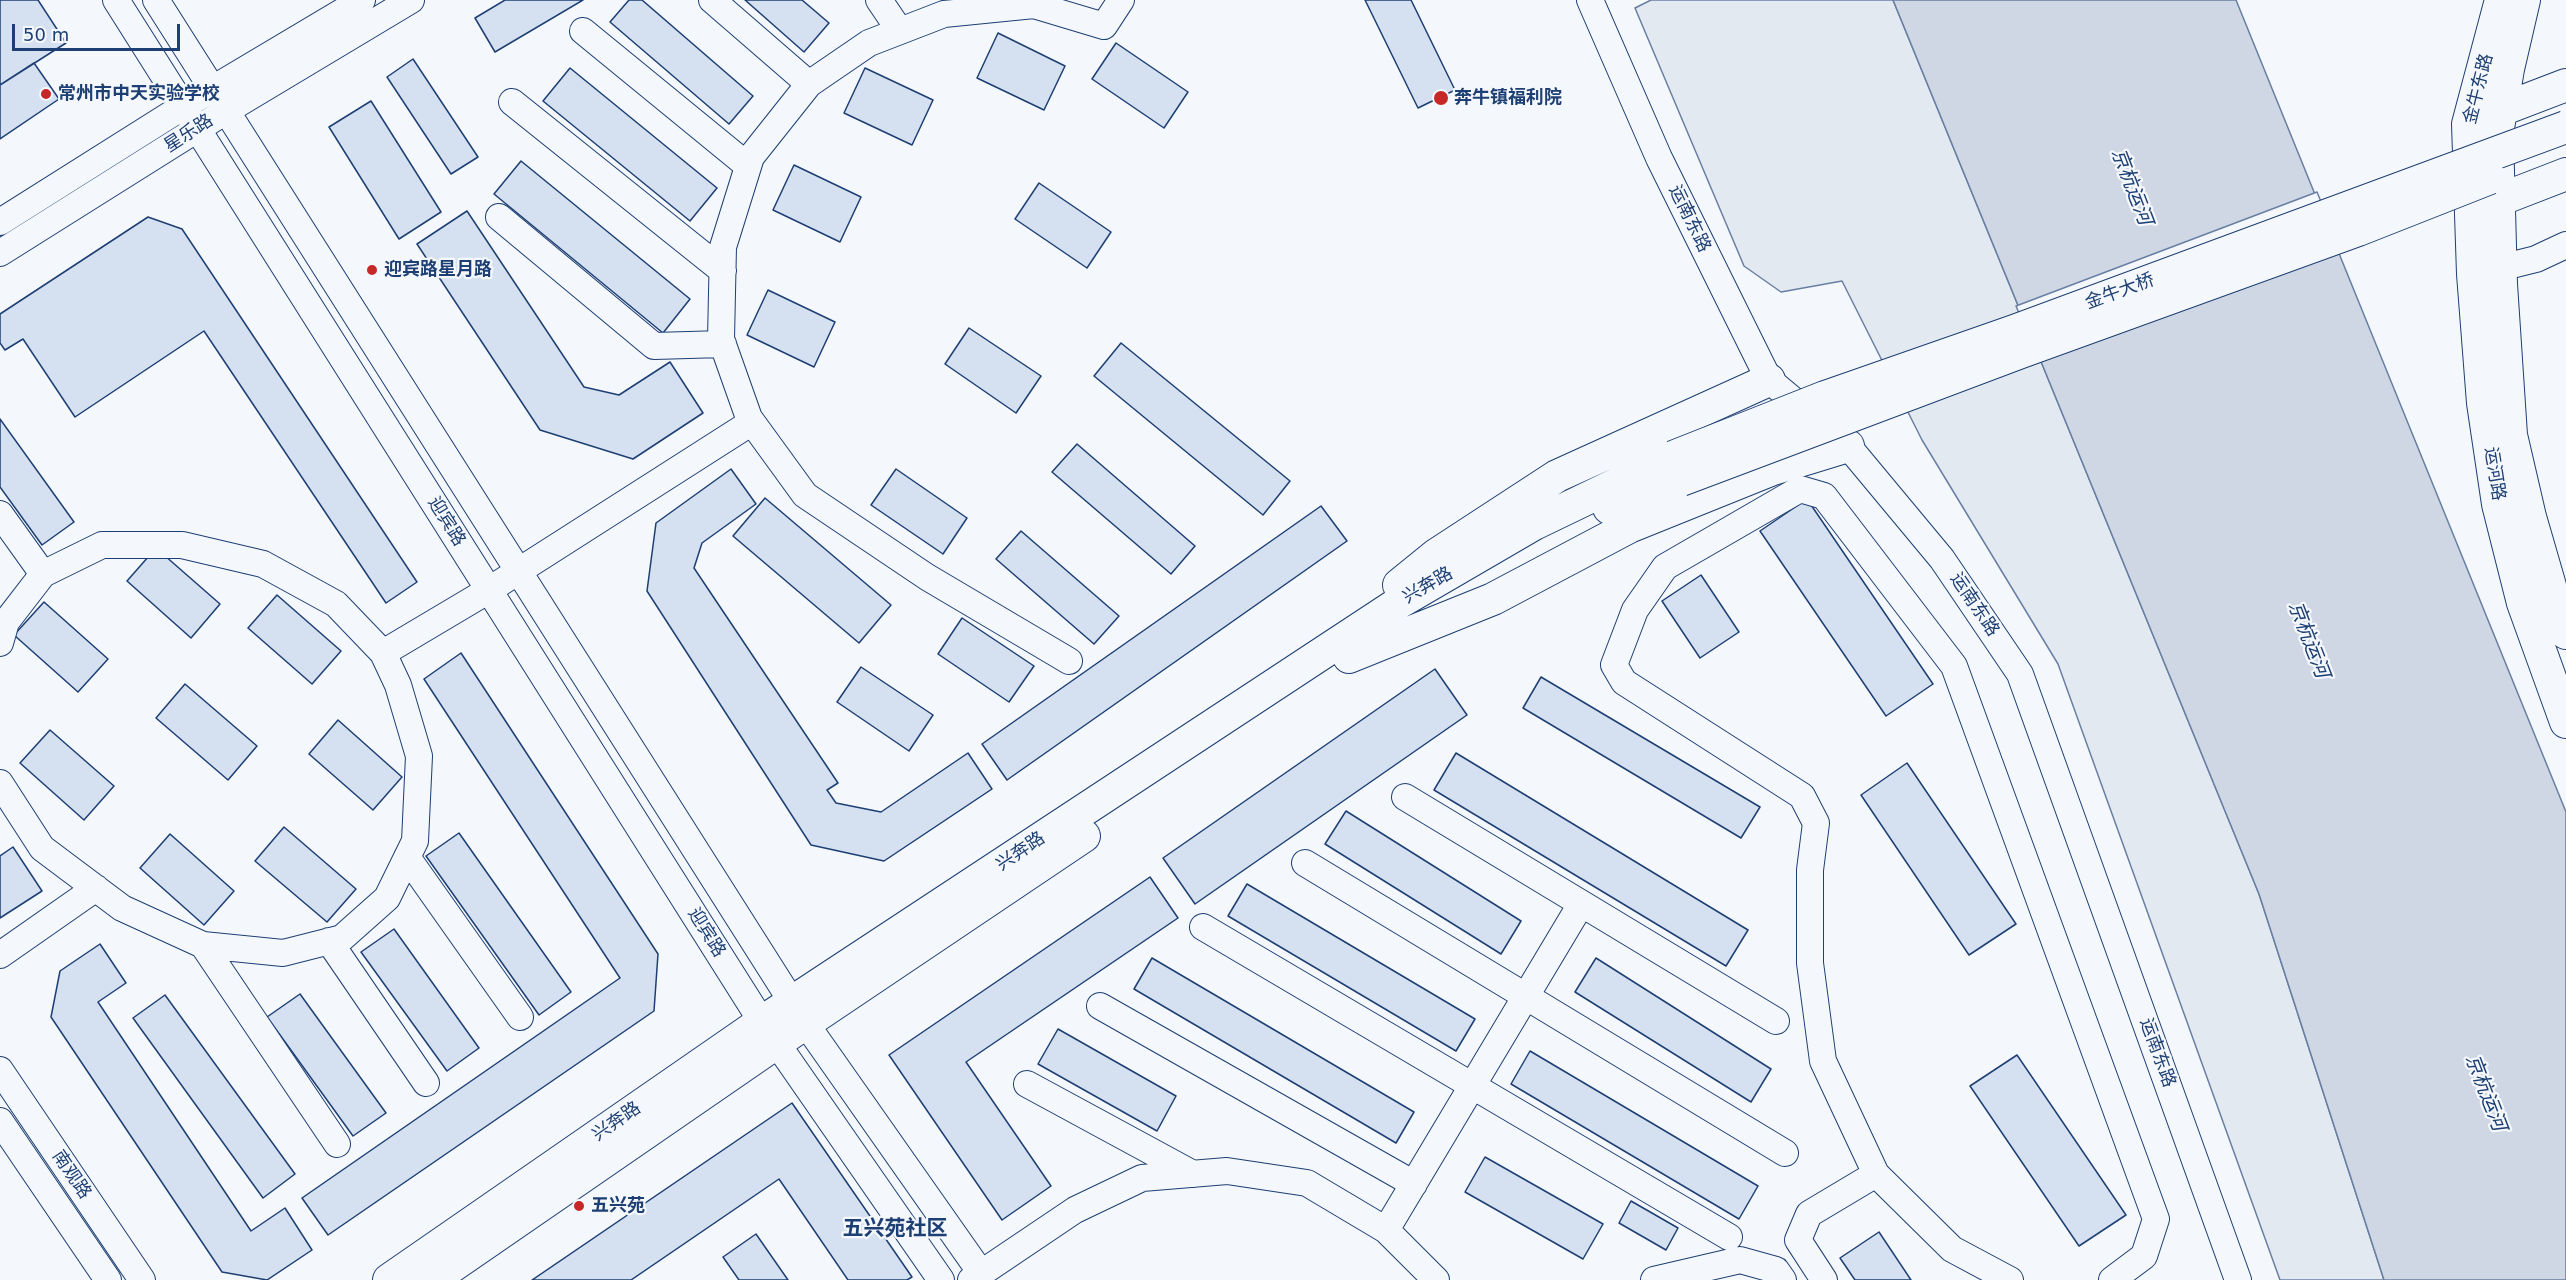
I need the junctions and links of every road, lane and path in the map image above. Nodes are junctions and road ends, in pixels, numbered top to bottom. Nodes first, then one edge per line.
1 (116, 0) edge
2 (156, 0) edge
3 (362, 0) edge
4 (411, 0) edge
5 (712, 0) edge
6 (879, 0) edge
7 (1121, 0) edge
8 (1590, 0) edge
9 (2501, 0) edge
10 (2524, 0) edge
11 (1031, 3) edge
12 (583, 31) dead end
13 (900, 31) junction
14 (809, 84) junction
15 (2566, 85) edge
16 (2566, 96) edge
17 (219, 100) junction
18 (512, 102) dead end
19 (184, 106) junction
20 (2500, 115) junction
21 (2468, 124) junction
22 (2566, 127) edge
23 (198, 129) junction
24 (2566, 149) edge
25 (748, 166) junction
26 (2566, 174) edge
27 (2566, 184) edge
28 (2490, 209) junction
29 (499, 217) dead end
30 (0, 222) edge
31 (2566, 245) edge
32 (0, 253) edge
33 (723, 271) junction
34 (2487, 272) junction
35 (723, 345) junction
36 (1769, 380) junction
37 (752, 422) junction
38 (1848, 446) junction
39 (1677, 468) junction
40 (0, 514) edge
41 (518, 571) junction
42 (43, 574) junction
43 (489, 590) junction
44 (2566, 633) edge
45 (0, 644) edge
46 (1343, 650) junction
47 (383, 653) junction
48 (1069, 661) dead end
49 (2566, 722) edge
50 (0, 783) edge
51 (1405, 797) dead end
52 (407, 857) junction
53 (1305, 863) dead end
54 (96, 888) junction
55 (1581, 904) junction
56 (1203, 927) dead end
57 (329, 941) junction
58 (203, 945) junction
59 (0, 955) edge
60 (1526, 996) junction
61 (1100, 1006) dead end
62 (799, 1013) junction
63 (520, 1017) dead end
64 (1776, 1021) dead end
65 (769, 1033) junction
66 (0, 1070) edge
67 (426, 1083) dead end
68 (1027, 1084) dead end
69 (1472, 1086) junction
70 (0, 1121) edge
71 (337, 1144) dead end
72 (1785, 1153) dead end
73 (1193, 1174) junction
74 (1876, 1174) junction
75 (1414, 1184) junction
76 (1386, 1230) junction
77 (1729, 1238) dead end
78 (976, 1276) edge
79 (1667, 1278) edge
80 (108, 1280) edge
81 (142, 1280) edge
82 (388, 1280) edge
83 (432, 1280) edge
84 (941, 1280) edge
85 (1437, 1280) edge
86 (1783, 1280) edge
87 (1824, 1280) edge
88 (2010, 1280) edge
89 (2112, 1280) edge
90 (2238, 1280) edge

1 - 19 street, 迎宾路
2 - 17 street, 迎宾路
3 - 17 street, 星乐路
4 - 17 street, 星乐路
5 - 14 street
6 - 13 street
7 - 11 street
8 - 36 street, 运南东路
9 - 21 main road, 金牛东路
10 - 20 main road, 金牛东路
11 - 13 street
12 - 25 street
13 - 14 street
14 - 25 street
15 - 20 main road
16 - 20 main road
17 - 19 street, 星乐路
17 - 23 street, 星乐路
17 - 41 street, 迎宾路
18 - 33 street
19 - 23 street, 迎宾路
19 - 30 street, 星乐路
20 - 21 main road
20 - 28 main road, 金牛东路
21 - 28 main road, 金牛东路
22 - 39 main road, 金牛大桥, bridge
23 - 32 street, 星乐路
23 - 43 street, 迎宾路
24 - 39 main road, 金牛大桥, bridge
25 - 33 street
26 - 28 main road
27 - 28 main road
28 - 34 main road, 运河路
29 - 35 street
31 - 34 street
33 - 35 street
34 - 44 main road, 运河路
34 - 49 main road, 运河路
35 - 37 street
36 - 38 street, 运南东路
36 - 46 main road
37 - 41 street
37 - 48 street
38 - 46 main road
38 - 90 street, 运南东路
39 - 46 main road, 兴奔路
40 - 42 street
41 - 43 street
41 - 62 street, 迎宾路
42 - 45 street
42 - 47 street
43 - 47 street
43 - 65 street, 迎宾路
46 - 62 main road, 兴奔路
47 - 52 street
50 - 54 street
51 - 55 street
52 - 57 street
52 - 63 street
53 - 60 street
54 - 58 street
54 - 59 street
55 - 60 street
55 - 64 street
56 - 69 street
57 - 58 street
57 - 67 street
58 - 71 street
60 - 69 street
60 - 72 street
61 - 75 street
62 - 65 main road, 兴奔路
62 - 78 street, 迎宾路
65 - 82 main road, 兴奔路
65 - 83 main road
65 - 84 street, 迎宾路
66 - 81 street, 南观路
68 - 73 street
69 - 75 street
69 - 77 street
70 - 80 street, 南观路
73 - 76 street
73 - 78 street
74 - 87 street
74 - 88 street
74 - 89 street
75 - 76 street
76 - 85 street
79 - 86 street

